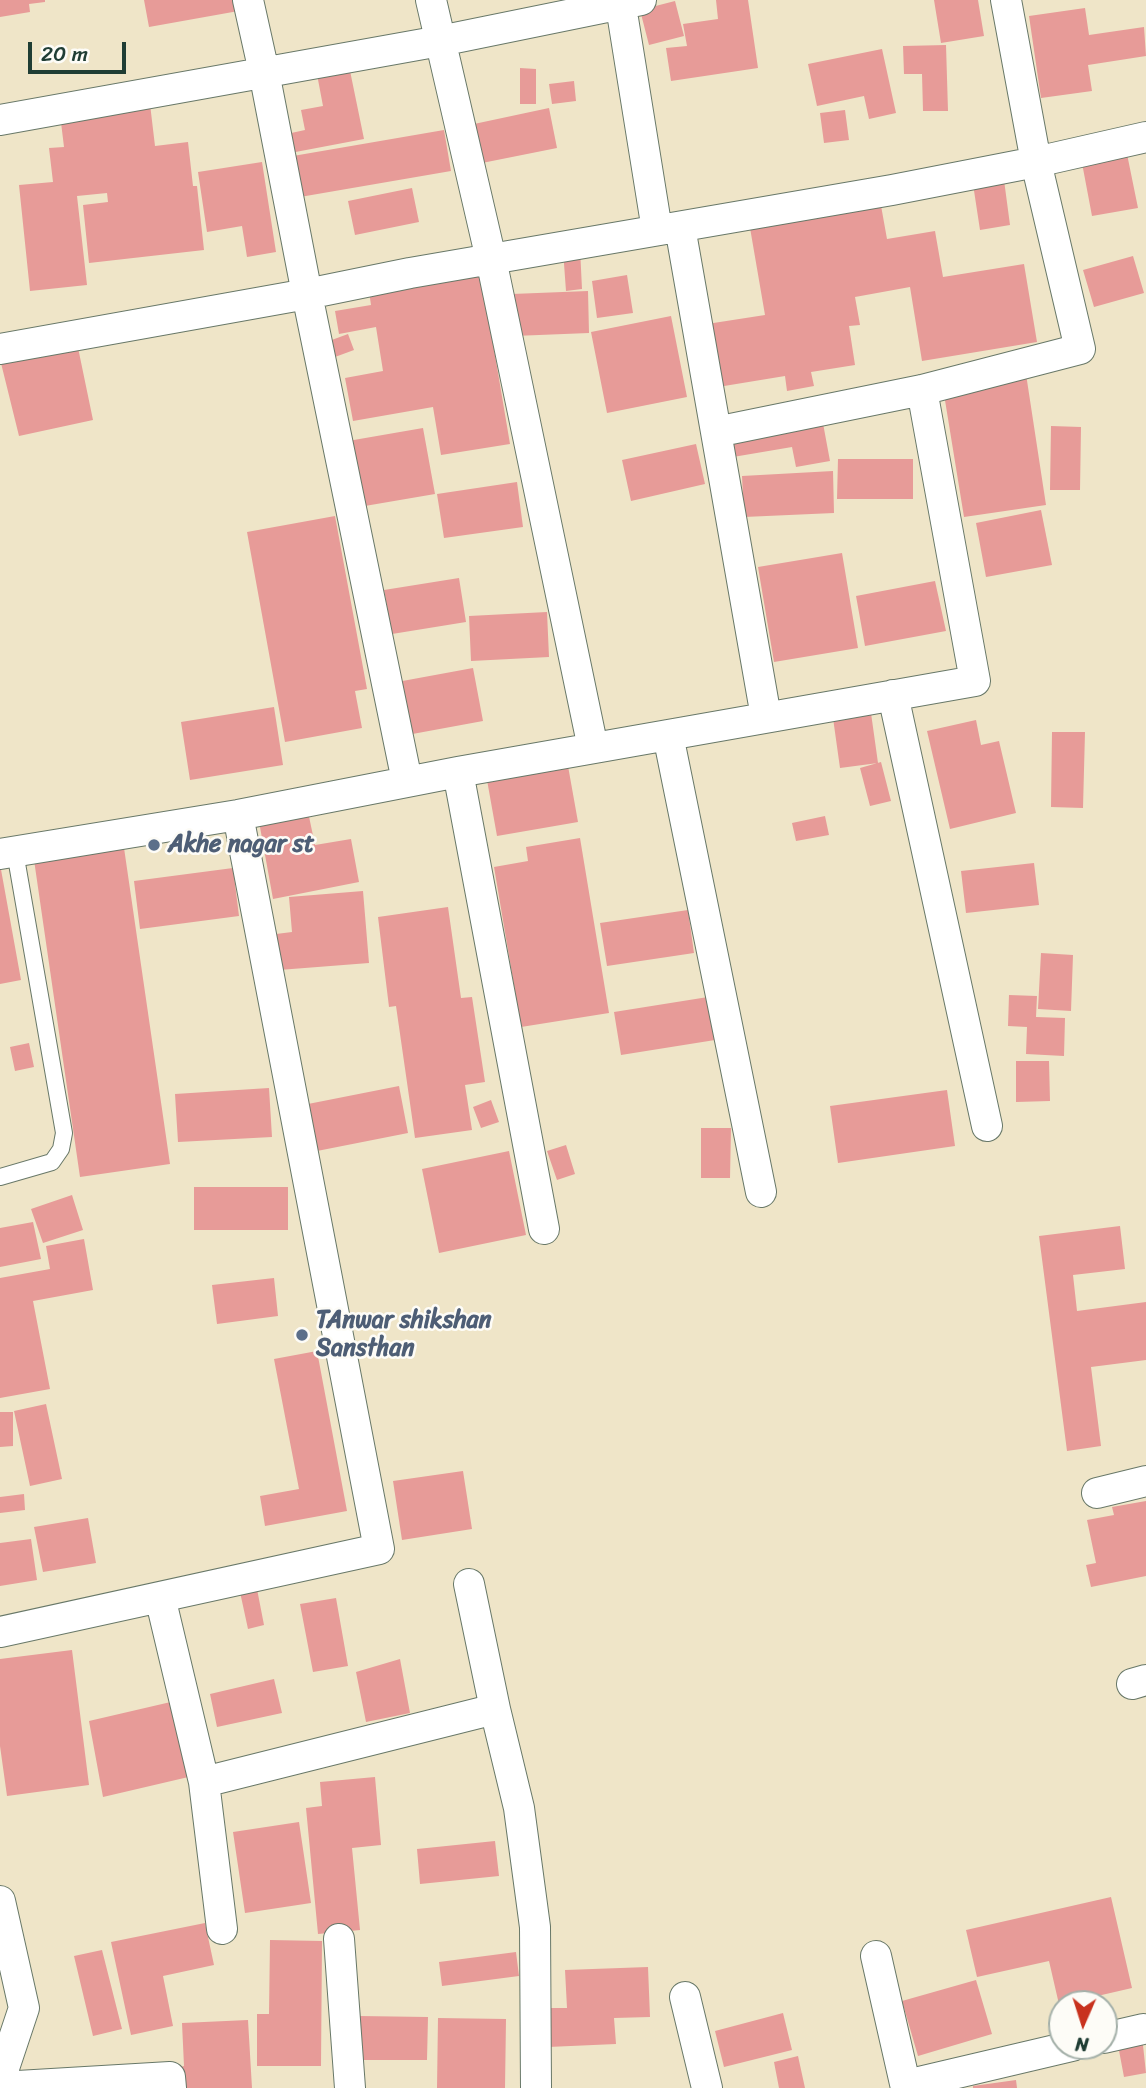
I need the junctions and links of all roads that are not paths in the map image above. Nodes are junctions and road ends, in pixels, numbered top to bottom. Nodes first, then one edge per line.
1 (248, 0) edge
2 (431, 0) edge
3 (1006, 0) edge
4 (627, 1) edge
5 (440, 41) junction
6 (264, 72) junction
7 (0, 120) edge
8 (1146, 137) edge
9 (1036, 162) junction
10 (669, 228) junction
11 (491, 258) junction
12 (307, 294) junction
13 (0, 349) edge
14 (922, 390) junction
15 (716, 432) junction
16 (893, 695) junction
17 (766, 717) junction
18 (668, 735) junction
19 (593, 748) junction
20 (458, 772) junction
21 (407, 781) junction
22 (238, 815) junction
23 (7, 853) edge
24 (987, 1126) dead end
25 (0, 1177) edge
26 (761, 1192) dead end
27 (544, 1229) dead end
28 (1146, 1481) edge
29 (1097, 1493) dead end
30 (469, 1584) dead end
31 (160, 1597) junction
32 (0, 1632) edge
33 (495, 1709) junction
34 (205, 1782) junction
35 (0, 1901) edge
36 (222, 1929) dead end
37 (339, 1939) dead end
38 (876, 1956) dead end
39 (685, 1997) dead end
40 (12, 2011) edge
41 (1143, 2029) dead end
42 (1118, 2035) edge
43 (1048, 2052) edge
44 (0, 2080) edge
45 (0, 2087) edge
46 (906, 2087) edge
47 (171, 2088) edge
48 (350, 2088) edge
49 (536, 2088) edge
50 (706, 2088) edge

1 - 6 street
2 - 5 street
3 - 9 street
4 - 5 street
4 - 10 street
5 - 6 street
5 - 11 street
6 - 7 street
6 - 12 street
8 - 9 street
9 - 10 street
9 - 14 street
10 - 11 street
10 - 15 street
11 - 12 street
11 - 19 street
12 - 13 street
12 - 21 street
14 - 15 street
14 - 16 street
15 - 17 street
16 - 17 street
16 - 24 street
17 - 18 street
18 - 19 street
18 - 26 street
19 - 20 street
20 - 21 street
20 - 27 street
21 - 22 street
22 - 23 street
22 - 31 street
23 - 25 lane
28 - 29 street
30 - 33 street
31 - 32 street
31 - 34 street
33 - 34 street
33 - 49 street
34 - 36 street
35 - 40 street
37 - 48 street
38 - 46 street
39 - 50 street
40 - 44 street
41 - 42 street
43 - 46 street
45 - 47 street

